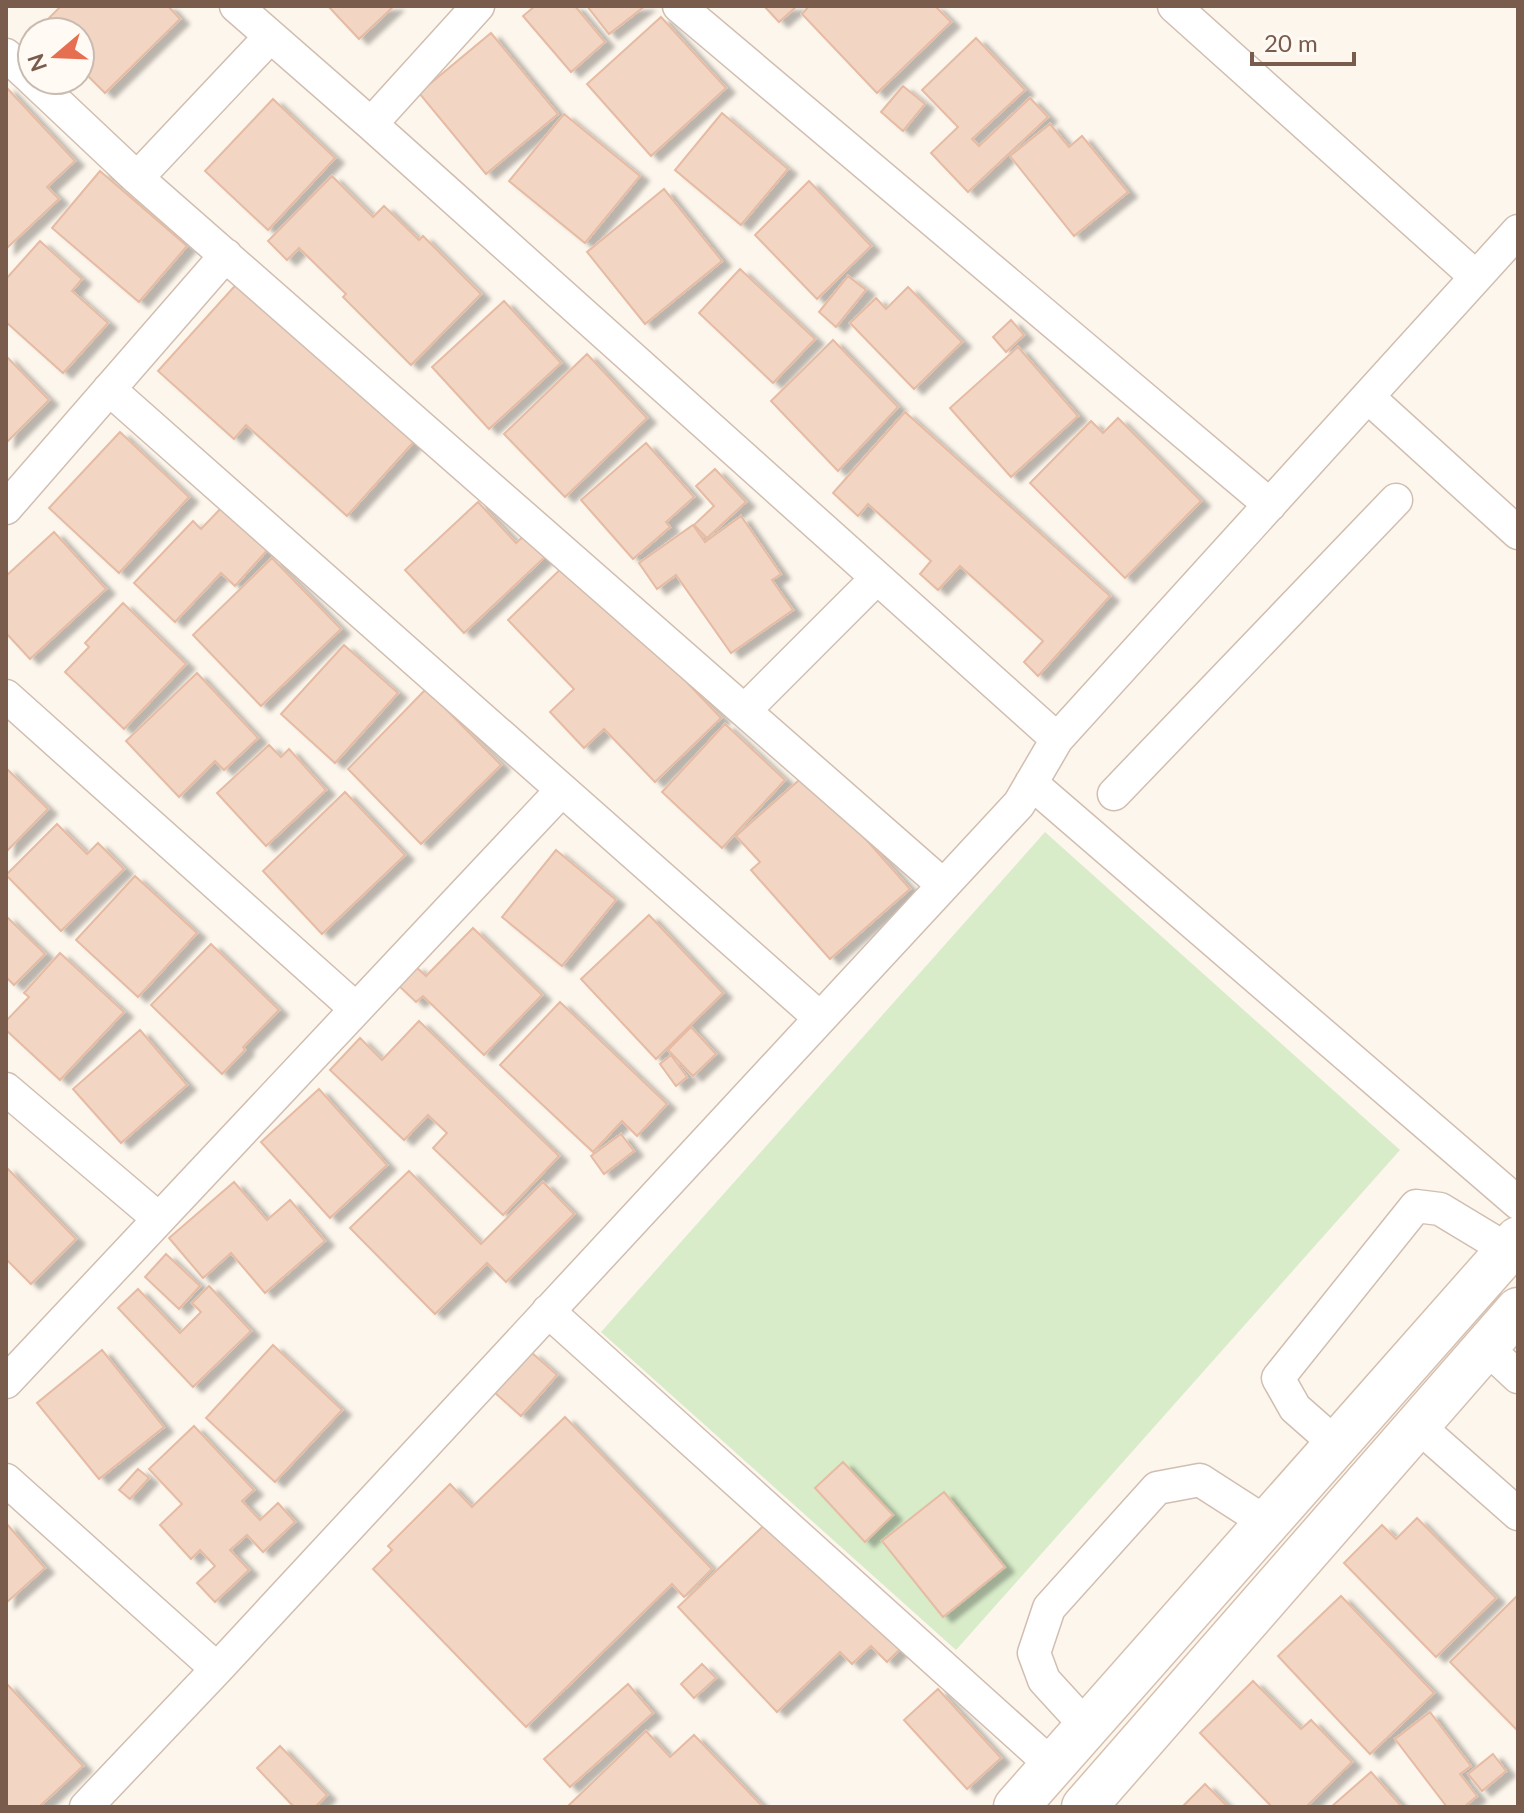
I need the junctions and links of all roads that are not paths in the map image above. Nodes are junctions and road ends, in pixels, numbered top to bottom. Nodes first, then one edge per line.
1 (236, 6) edge
2 (478, 6) edge
3 (679, 6) edge
4 (1174, 6) edge
5 (270, 37) junction
6 (49, 96) edge
7 (371, 124) junction
8 (137, 178) junction
9 (1518, 231) edge
10 (226, 255) junction
11 (1476, 277) junction
12 (109, 389) junction
13 (1368, 397) junction
14 (1396, 500) dead end
15 (1270, 505) junction
16 (6, 508) edge
17 (1518, 533) edge
18 (877, 578) junction
19 (6, 696) edge
20 (745, 710) junction
21 (1057, 739) junction
22 (1031, 783) junction
23 (562, 790) junction
24 (1114, 794) dead end
25 (943, 885) junction
26 (356, 1009) junction
27 (820, 1018) junction
28 (6, 1089) edge
29 (1518, 1203) edge
30 (159, 1219) junction
31 (1513, 1244) edge
32 (1518, 1310) edge
33 (548, 1311) junction
34 (1486, 1347) junction
35 (1518, 1377) edge
36 (6, 1382) edge
37 (1417, 1425) junction
38 (1337, 1445) junction
39 (6, 1480) edge
40 (1518, 1514) edge
41 (1267, 1523) junction
42 (217, 1669) junction
43 (1087, 1727) junction
44 (1053, 1766) junction
45 (86, 1807) edge
46 (1016, 1807) edge
47 (1084, 1807) edge

1 - 5 street
2 - 7 street
3 - 15 street
4 - 11 street
5 - 7 street
5 - 8 street
6 - 8 street
7 - 18 street
8 - 10 street
9 - 11 street
10 - 12 street
10 - 20 street
11 - 13 street
12 - 16 street
12 - 23 street
13 - 15 street
13 - 17 street
14 - 24 street
15 - 21 street
18 - 20 street
18 - 21 street
19 - 26 street
20 - 25 street
21 - 22 street
22 - 25 street
22 - 29 street
23 - 26 street
23 - 27 street
25 - 27 street
26 - 30 street
27 - 33 street
28 - 30 street
30 - 36 street
31 - 38 street
31 - 38 street
32 - 34 street
33 - 42 street
33 - 44 street
34 - 35 street
34 - 37 street
37 - 40 street
37 - 47 street
38 - 41 street
39 - 42 street
41 - 43 street
41 - 43 street
42 - 45 street
43 - 44 street
44 - 46 street

